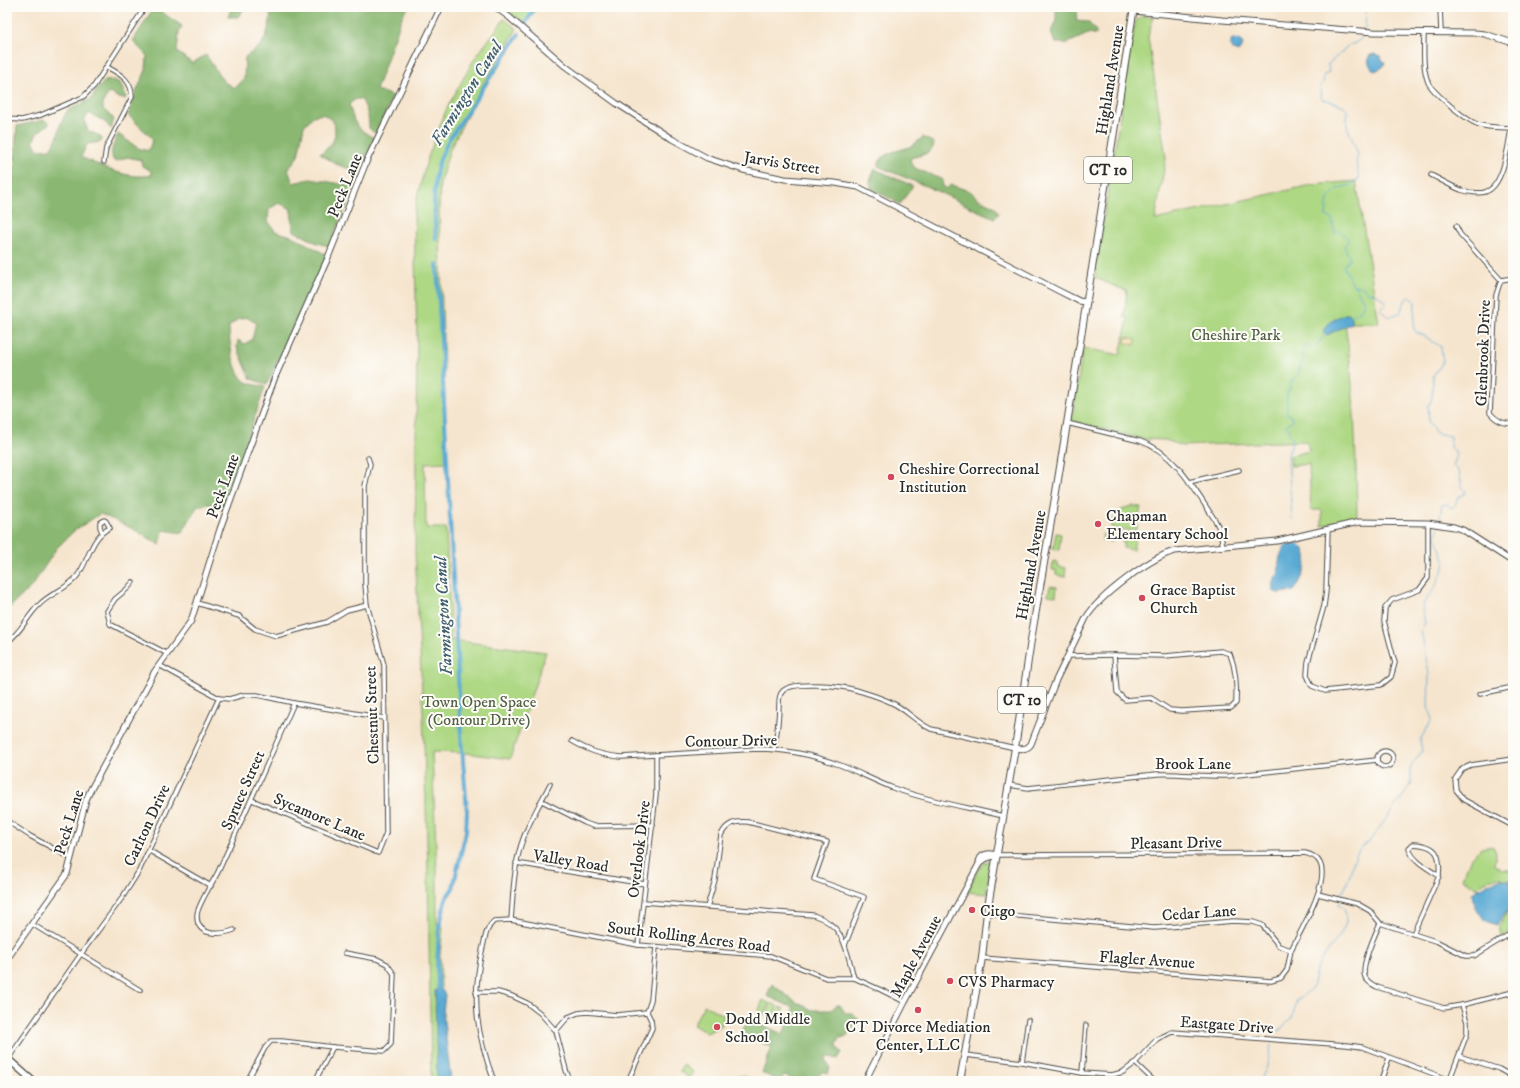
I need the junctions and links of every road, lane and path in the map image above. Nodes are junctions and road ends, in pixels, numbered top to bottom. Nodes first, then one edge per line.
1 (145, 7) edge
2 (441, 7) edge
3 (495, 7) edge
4 (1440, 7) edge
5 (1134, 9) edge
6 (1424, 32) junction
7 (1441, 32) junction
8 (1513, 43) edge
9 (107, 66) junction
10 (1513, 117) edge
11 (7, 119) edge
12 (1511, 128) junction
13 (104, 162) dead end
14 (1431, 175) dead end
15 (1456, 226) dead end
16 (1513, 278) edge
17 (1501, 280) junction
18 (1086, 302) junction
19 (1067, 424) junction
20 (1513, 424) edge
21 (368, 458) dead end
22 (1239, 470) dead end
23 (1189, 482) junction
24 (1431, 523) junction
25 (1328, 529) junction
26 (102, 532) dead end
27 (1223, 547) junction
28 (1513, 562) edge
29 (133, 582) dead end
30 (197, 603) junction
31 (367, 604) junction
32 (7, 642) edge
33 (166, 653) junction
34 (1114, 655) junction
35 (1068, 656) junction
36 (159, 665) junction
37 (1513, 688) edge
38 (1480, 694) dead end
39 (219, 698) junction
40 (294, 703) junction
41 (384, 718) junction
42 (572, 741) dead end
43 (1015, 748) junction
44 (774, 749) junction
45 (656, 755) junction
46 (1513, 759) edge
47 (1377, 760) junction
48 (550, 784) dead end
49 (1009, 785) junction
50 (252, 800) junction
51 (542, 801) junction
52 (1003, 816) junction
53 (7, 821) edge
54 (652, 825) junction
55 (1513, 826) edge
56 (148, 850) junction
57 (378, 853) joint
58 (997, 855) junction
59 (71, 858) junction
60 (516, 863) junction
61 (1439, 876) junction
62 (646, 884) junction
63 (211, 886) junction
64 (1318, 894) junction
65 (644, 902) junction
66 (707, 906) junction
67 (987, 913) junction
68 (511, 920) junction
69 (1380, 923) junction
70 (32, 924) junction
71 (234, 930) dead end
72 (1513, 932) edge
73 (1413, 934) junction
74 (638, 945) junction
75 (845, 945) junction
76 (656, 947) junction
77 (1291, 950) junction
78 (345, 953) dead end
79 (81, 954) junction
80 (982, 958) junction
81 (7, 959) edge
82 (854, 978) junction
83 (140, 990) dead end
84 (476, 992) junction
85 (1513, 992) edge
86 (905, 1002) junction
87 (1462, 1005) junction
88 (647, 1012) junction
89 (1028, 1020) dead end
90 (1086, 1025) dead end
91 (556, 1030) junction
92 (333, 1047) junction
93 (965, 1055) junction
94 (1459, 1056) junction
95 (1389, 1058) junction
96 (8, 1059) edge
97 (1022, 1062) junction
98 (1135, 1063) junction
99 (1082, 1073) junction
100 (1513, 1077) edge
101 (33, 1081) edge
102 (246, 1081) edge
103 (315, 1081) edge
104 (494, 1081) edge
105 (570, 1081) edge
106 (628, 1081) edge
107 (865, 1081) edge
108 (960, 1081) edge
109 (1154, 1081) edge
110 (1381, 1081) edge
111 (1449, 1081) edge

1 - 9 street
2 - 30 street, Peck Lane
3 - 18 street, Jarvis Street
4 - 7 street
5 - 6 street
5 - 18 highway, Highland Avenue / CT 10
6 - 7 street
6 - 12 street
7 - 8 street
9 - 11 street
9 - 13 street
10 - 12 street
12 - 14 street
15 - 17 street
16 - 17 street, Glenbrook Drive
17 - 20 street, Glenbrook Drive
18 - 19 highway, Highland Avenue / CT 10
19 - 23 street
19 - 43 highway, Highland Avenue / CT 10
21 - 31 street, Chestnut Street
22 - 23 street
23 - 27 street
24 - 25 street
24 - 25 street
24 - 28 street
25 - 27 street
26 - 32 street
27 - 35 street
29 - 33 street
30 - 31 street
30 - 33 street, Peck Lane
31 - 41 street, Chestnut Street
33 - 36 street, Peck Lane
34 - 34 street
34 - 35 street
35 - 43 street
36 - 39 street
36 - 59 street, Peck Lane
37 - 38 street
39 - 40 street
39 - 56 street, Carlton Drive
40 - 41 street
40 - 50 street, Spruce Street
41 - 57 street, Chestnut Street
42 - 45 street, Contour Drive
43 - 44 street
43 - 49 highway, Highland Avenue / CT 10
44 - 45 street, Contour Drive
44 - 52 street, Contour Drive
45 - 54 street, Overlook Drive
46 - 55 street
47 - 47 street, Brook Lane
47 - 49 street, Brook Lane
48 - 51 street
49 - 52 highway, Highland Avenue / CT 10
50 - 57 street, Sycamore Lane
50 - 63 street, Spruce Street
51 - 54 street
51 - 60 street
52 - 58 highway, Highland Avenue / CT 10
53 - 59 street
54 - 62 street, Overlook Drive
56 - 63 street
56 - 79 street, Carlton Drive
58 - 64 street, Pleasant Drive
58 - 67 highway, Highland Avenue / CT 10
58 - 86 street, Maple Avenue
59 - 70 street, Peck Lane
60 - 62 street, Valley Road
60 - 68 street
61 - 61 street
61 - 73 street
62 - 65 street, Overlook Drive
63 - 71 street, Spruce Street
64 - 69 street
64 - 77 street
65 - 66 street
65 - 74 street, Overlook Drive
66 - 75 street
66 - 75 street
67 - 77 street, Cedar Lane
67 - 80 highway, Highland Avenue / CT 10
68 - 74 street, South Rolling Acres Road
68 - 84 street, South Rolling Acres Road
69 - 73 street
69 - 87 street
70 - 79 street
70 - 81 street, Peck Lane
72 - 73 street
74 - 76 street, South Rolling Acres Road
75 - 82 street
76 - 82 street, South Rolling Acres Road
76 - 88 street
77 - 80 street, Flagler Avenue
78 - 92 street
79 - 83 street
79 - 96 street, Carlton Drive
80 - 93 highway, Highland Avenue / CT 10
82 - 86 street, South Rolling Acres Road
84 - 91 street
84 - 104 street, South Rolling Acres Road
85 - 87 street
86 - 107 street, Maple Avenue
87 - 94 street
88 - 91 street
88 - 106 street
89 - 97 street
90 - 99 street
91 - 105 street
92 - 102 street
92 - 103 street
93 - 97 street, Eastgate Drive
93 - 108 highway, Highland Avenue / CT 10
94 - 100 street
94 - 111 street
95 - 98 street, Eastgate Drive
95 - 110 street
95 - 111 street, Eastgate Drive
96 - 101 main road
97 - 99 street, Eastgate Drive
98 - 99 street, Eastgate Drive
98 - 109 street

